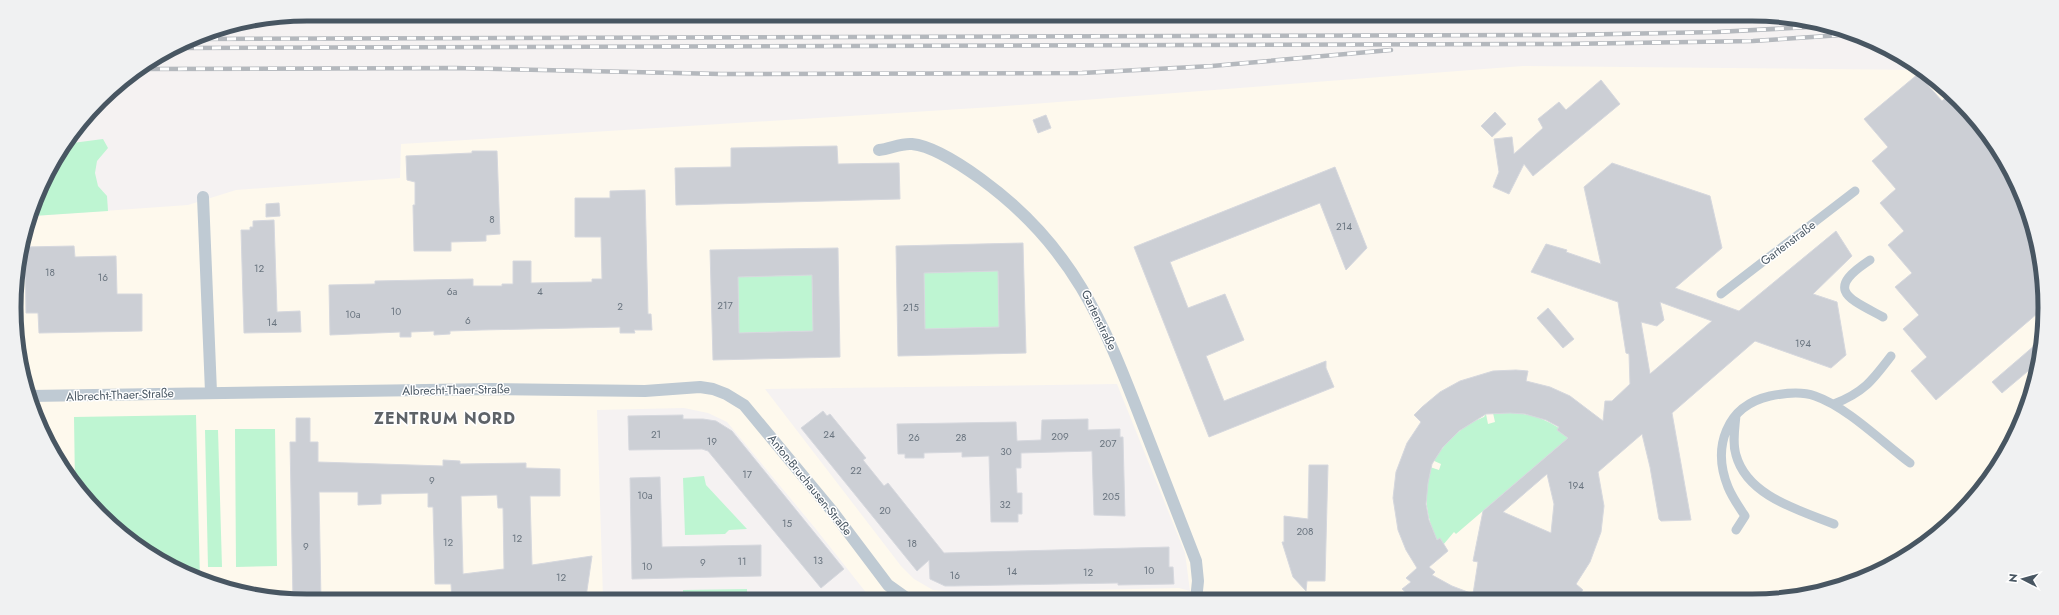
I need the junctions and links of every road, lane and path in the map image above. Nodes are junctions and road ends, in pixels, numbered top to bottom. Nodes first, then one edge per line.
1 (879, 150) dead end
2 (1855, 191) dead end
3 (203, 197) dead end
4 (1870, 260) dead end
5 (1721, 294) dead end
6 (1883, 317) dead end
7 (1891, 356) dead end
8 (700, 387) joint
9 (211, 392) junction
10 (35, 396) edge
11 (1834, 404) junction
12 (1736, 415) junction
13 (1910, 463) dead end
14 (1834, 524) dead end
15 (1736, 530) dead end
16 (901, 594) edge
17 (1197, 594) edge

1 - 17 street, Gartenstraße
2 - 5 street, Gartenstraße
3 - 9 street
4 - 6 street
7 - 11 street
8 - 9 street, Albrecht-Thaer-Straße
8 - 16 street, Anton-Bruchausen-Straße
9 - 10 street, Albrecht-Thaer-Straße
11 - 12 street
11 - 13 street
12 - 14 street
12 - 15 street

